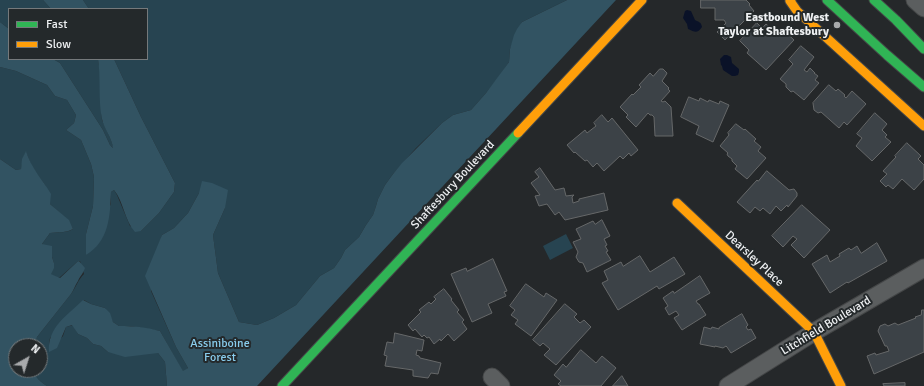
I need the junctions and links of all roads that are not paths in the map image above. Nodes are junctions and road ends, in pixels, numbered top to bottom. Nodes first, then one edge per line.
1 (642, 0) edge
2 (790, 0) edge
3 (827, 0) edge
4 (874, 0) edge
5 (915, 0) edge
6 (924, 8) edge
7 (924, 49) edge
8 (924, 87) edge
9 (924, 126) edge
10 (677, 203) dead end
11 (924, 268) edge
12 (814, 332) junction
13 (282, 386) edge
14 (728, 386) edge
15 (841, 386) edge

1 - 13 street, Shaftesbury Boulevard
2 - 9 street
3 - 8 street
4 - 7 street
5 - 6 street
10 - 12 street, Dearsley Place
11 - 12 street, Litchfield Boulevard
12 - 14 street, Litchfield Boulevard
12 - 15 street

